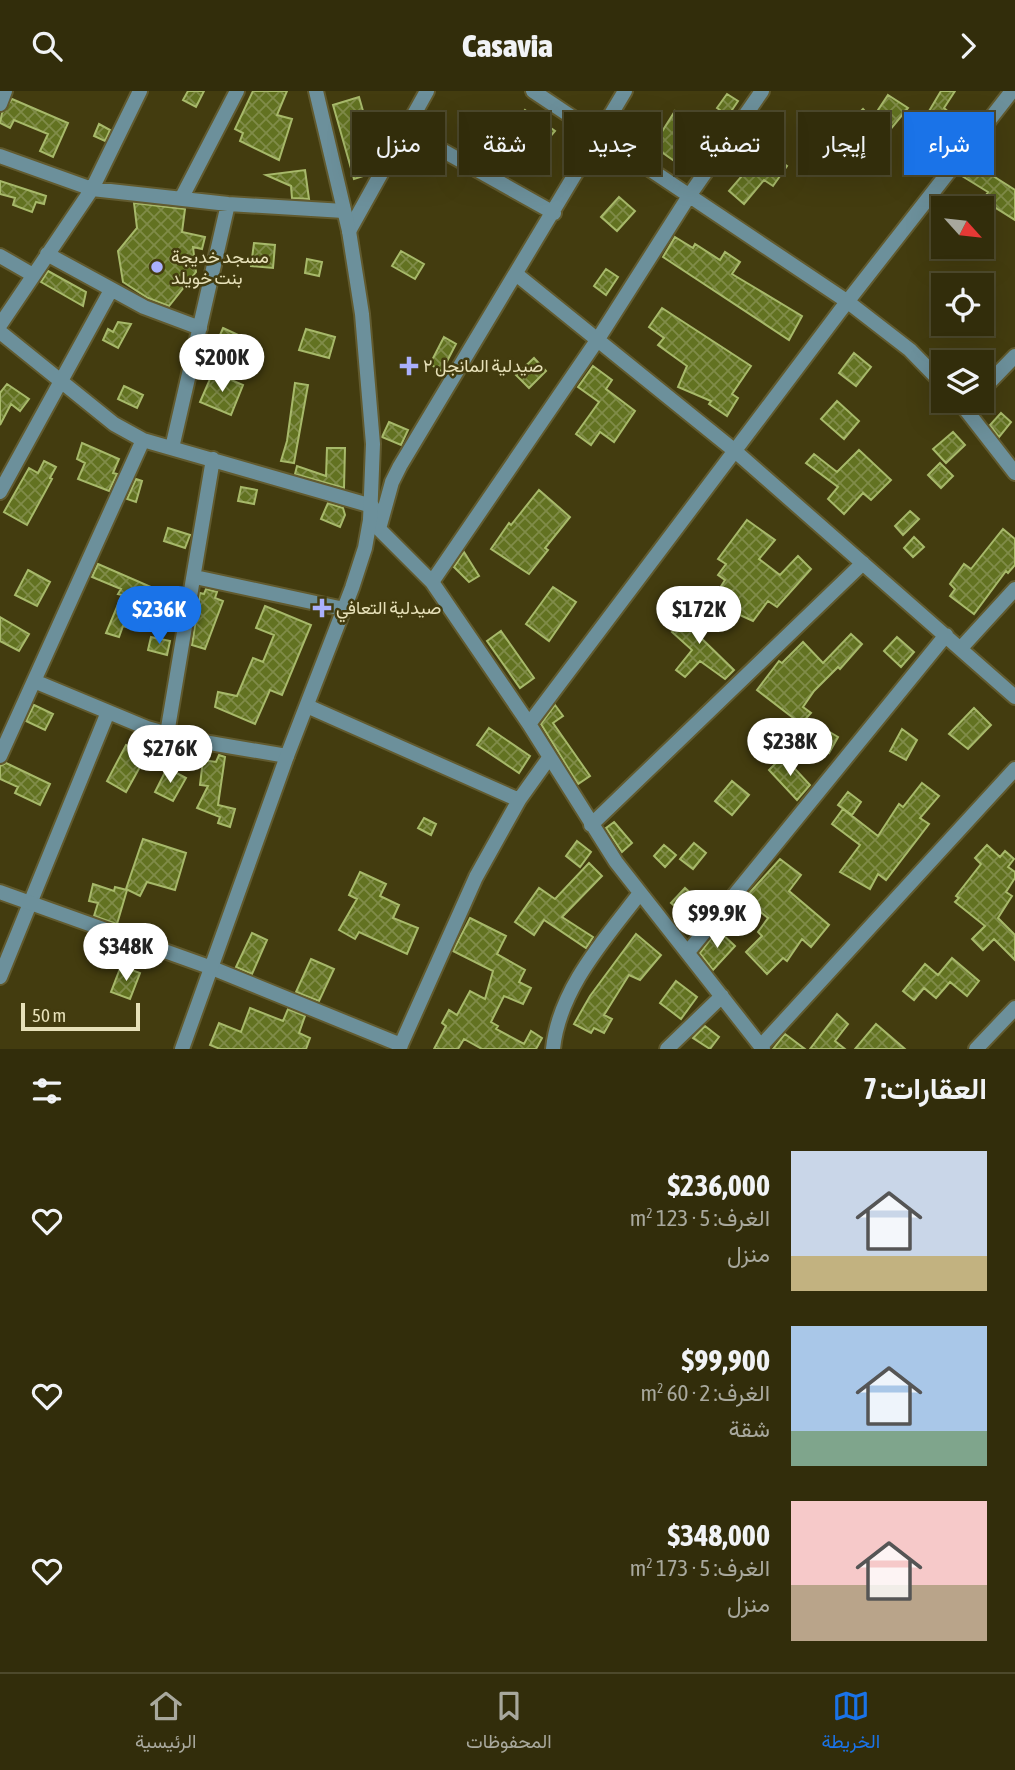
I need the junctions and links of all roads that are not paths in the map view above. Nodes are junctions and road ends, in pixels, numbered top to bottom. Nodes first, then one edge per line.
1 (5, 91) edge
2 (237, 91) edge
3 (316, 91) edge
4 (427, 91) edge
5 (533, 91) edge
6 (625, 91) edge
7 (762, 91) edge
8 (1012, 91) edge
9 (136, 92) edge
10 (0, 104) edge
11 (416, 112) edge
12 (564, 112) edge
13 (612, 112) edge
14 (445, 152) edge
15 (0, 156) edge
16 (381, 175) edge
17 (576, 175) edge
18 (657, 175) edge
19 (92, 189) junction
20 (689, 196) junction
21 (182, 197) junction
22 (228, 204) junction
23 (344, 211) junction
24 (554, 213) junction
25 (349, 231) junction
26 (47, 254) junction
27 (0, 256) edge
28 (516, 274) junction
29 (33, 275) junction
30 (111, 290) junction
31 (848, 302) junction
32 (0, 324) edge
33 (200, 328) junction
34 (0, 332) edge
35 (598, 339) junction
36 (1015, 356) edge
37 (931, 372) edge
38 (994, 378) edge
39 (59, 381) junction
40 (972, 413) edge
41 (143, 440) junction
42 (172, 448) junction
43 (734, 451) junction
44 (213, 459) junction
45 (1015, 473) edge
46 (0, 492) edge
47 (374, 518) junction
48 (863, 563) junction
49 (195, 577) junction
50 (432, 582) junction
51 (1015, 589) edge
52 (344, 609) junction
53 (946, 635) junction
54 (961, 648) junction
55 (34, 681) junction
56 (1015, 697) edge
57 (307, 706) junction
58 (108, 712) junction
59 (528, 724) junction
60 (167, 734) junction
61 (0, 756) edge
62 (287, 756) junction
63 (550, 758) junction
64 (1015, 769) edge
65 (519, 800) junction
66 (591, 825) junction
67 (0, 892) edge
68 (640, 893) junction
69 (31, 905) junction
70 (688, 952) junction
71 (212, 968) junction
72 (0, 977) edge
73 (722, 996) junction
74 (1015, 1009) edge
75 (756, 1045) edge
76 (400, 1047) edge
77 (182, 1049) edge
78 (553, 1049) edge
79 (667, 1049) edge
80 (976, 1049) edge

1 - 10 street
2 - 21 street
3 - 23 street
4 - 11 street
5 - 12 street
6 - 13 street
7 - 20 street
8 - 31 street
9 - 19 street
14 - 24 street
15 - 19 street
16 - 25 street
17 - 24 street
18 - 20 street
19 - 21 street
19 - 26 street
20 - 31 street
20 - 35 street
21 - 22 street
22 - 23 street
22 - 33 street
23 - 25 street
24 - 28 street
25 - 47 street
26 - 29 street
26 - 30 street
27 - 29 street
28 - 35 street
28 - 47 street
29 - 32 street
30 - 33 street
30 - 39 street
31 - 37 street
31 - 43 street
33 - 42 street
34 - 39 street
35 - 43 street
35 - 50 street
36 - 38 street
39 - 41 street
39 - 46 street
40 - 45 street
41 - 42 street
41 - 55 street
42 - 44 street
43 - 48 street
43 - 59 street
44 - 47 street
44 - 49 street
47 - 50 street
47 - 52 street
48 - 53 street
48 - 66 street
49 - 52 street
49 - 60 street
50 - 59 street
51 - 54 street
52 - 57 street
53 - 54 street
53 - 70 street
54 - 56 street
55 - 58 street
55 - 61 street
57 - 62 street
57 - 65 street
58 - 60 street
58 - 69 street
59 - 63 street
60 - 62 street
62 - 71 street
63 - 65 street
63 - 66 street
64 - 75 street
65 - 76 street
66 - 68 street
67 - 69 street
68 - 70 street
68 - 78 street
69 - 71 street
69 - 72 street
70 - 73 street
71 - 76 street
71 - 77 street
73 - 75 street
73 - 79 street
74 - 80 street

